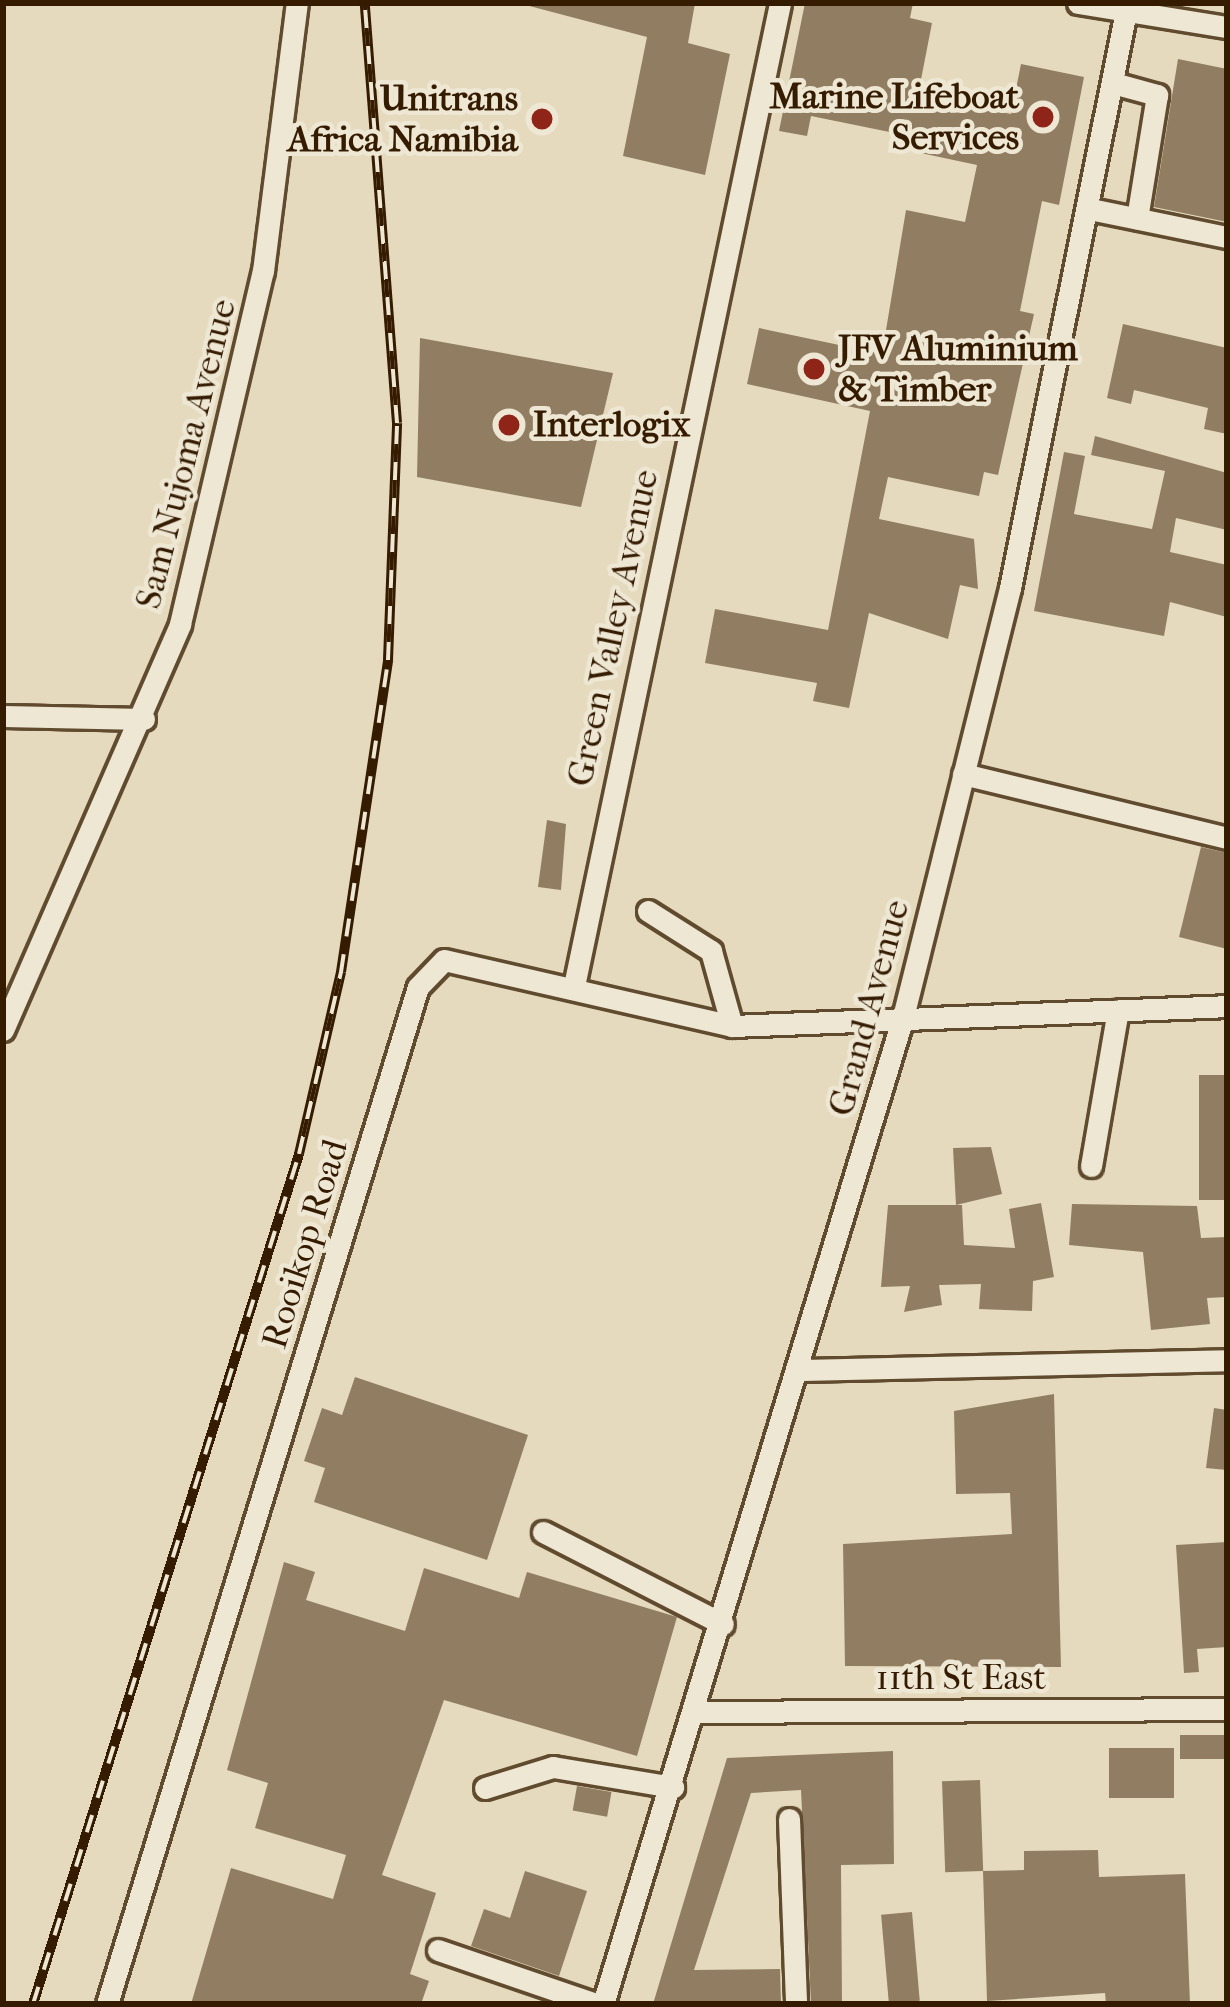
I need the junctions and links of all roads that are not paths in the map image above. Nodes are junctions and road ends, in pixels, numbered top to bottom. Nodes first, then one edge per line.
1 (297, 3) edge
2 (780, 3) edge
3 (1078, 3) edge
4 (1126, 11) junction
5 (1227, 27) edge
6 (1113, 82) junction
7 (1090, 209) junction
8 (1137, 218) junction
9 (1227, 237) edge
10 (3, 716) edge
11 (144, 719) junction
12 (963, 774) junction
13 (1227, 838) edge
14 (648, 910) dead end
15 (574, 986) junction
16 (1227, 1006) edge
17 (1118, 1010) junction
18 (903, 1017) junction
19 (732, 1026) junction
20 (3, 1030) edge
21 (1091, 1166) dead end
22 (1227, 1360) edge
23 (802, 1370) junction
24 (543, 1532) dead end
25 (724, 1624) junction
26 (1227, 1709) edge
27 (696, 1712) junction
28 (673, 1787) junction
29 (485, 1788) dead end
30 (788, 1819) dead end
31 (438, 1950) dead end
32 (107, 2004) edge
33 (599, 2004) edge
34 (796, 2004) edge

1 - 11 street, Sam Nujoma Avenue
2 - 15 street, Green Valley Avenue
3 - 4 street
4 - 5 street
4 - 6 street, Grand Avenue
6 - 7 street, Grand Avenue
6 - 8 street
7 - 8 street
7 - 12 street, Grand Avenue
8 - 9 street
10 - 11 street
11 - 20 street, Sam Nujoma Avenue
12 - 13 street
12 - 18 street, Grand Avenue
14 - 19 street
15 - 19 street, Rooikop Road
15 - 32 street, Rooikop Road
16 - 17 street, Rooikop Road
17 - 18 street, Rooikop Road
17 - 21 street
18 - 19 street, Rooikop Road
18 - 23 street, Grand Avenue
22 - 23 street
23 - 25 street, Grand Avenue
24 - 25 street
25 - 27 street, Grand Avenue
26 - 27 street, 11th St East
27 - 28 street, Grand Avenue
28 - 29 street
28 - 33 street, Grand Avenue
30 - 34 street
31 - 33 street

